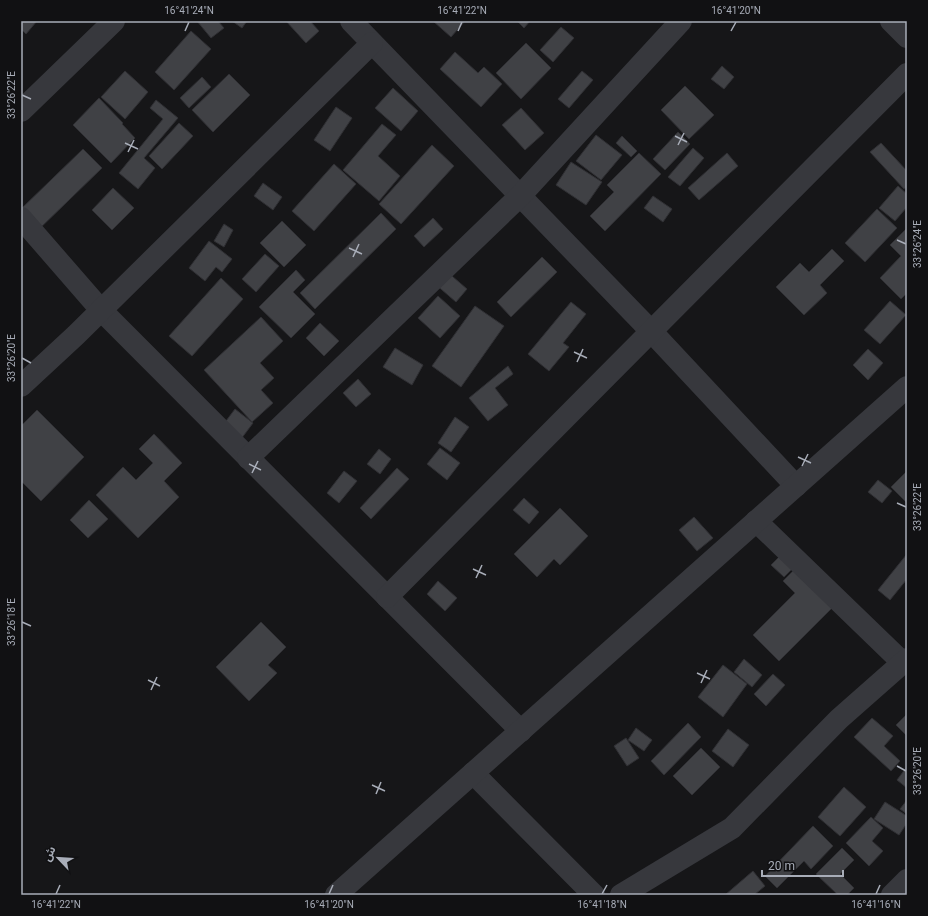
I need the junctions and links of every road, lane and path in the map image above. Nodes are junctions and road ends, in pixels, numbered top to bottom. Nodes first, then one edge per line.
1 (114, 21) edge
2 (350, 21) edge
3 (681, 21) edge
4 (891, 21) edge
5 (907, 37) edge
6 (372, 43) junction
7 (907, 74) edge
8 (21, 111) edge
9 (520, 196) junction
10 (21, 218) edge
11 (101, 310) junction
12 (651, 331) junction
13 (21, 386) edge
14 (907, 387) edge
15 (248, 458) junction
16 (796, 486) junction
17 (756, 521) junction
18 (387, 597) junction
19 (905, 661) edge
20 (521, 731) junction
21 (473, 773) junction
22 (907, 880) edge
23 (336, 895) edge
24 (594, 895) edge
25 (621, 895) edge
26 (892, 895) edge

1 - 8 street
2 - 6 street
3 - 9 street
4 - 5 street
6 - 9 street
6 - 11 street
7 - 12 street
9 - 12 street
9 - 15 street
10 - 11 street
11 - 13 street
11 - 15 street
12 - 16 street
12 - 18 street
14 - 16 street
15 - 18 street
16 - 17 street
17 - 19 street
17 - 20 street
18 - 20 street
19 - 25 street
20 - 21 street
21 - 23 street
21 - 24 street
22 - 26 street

